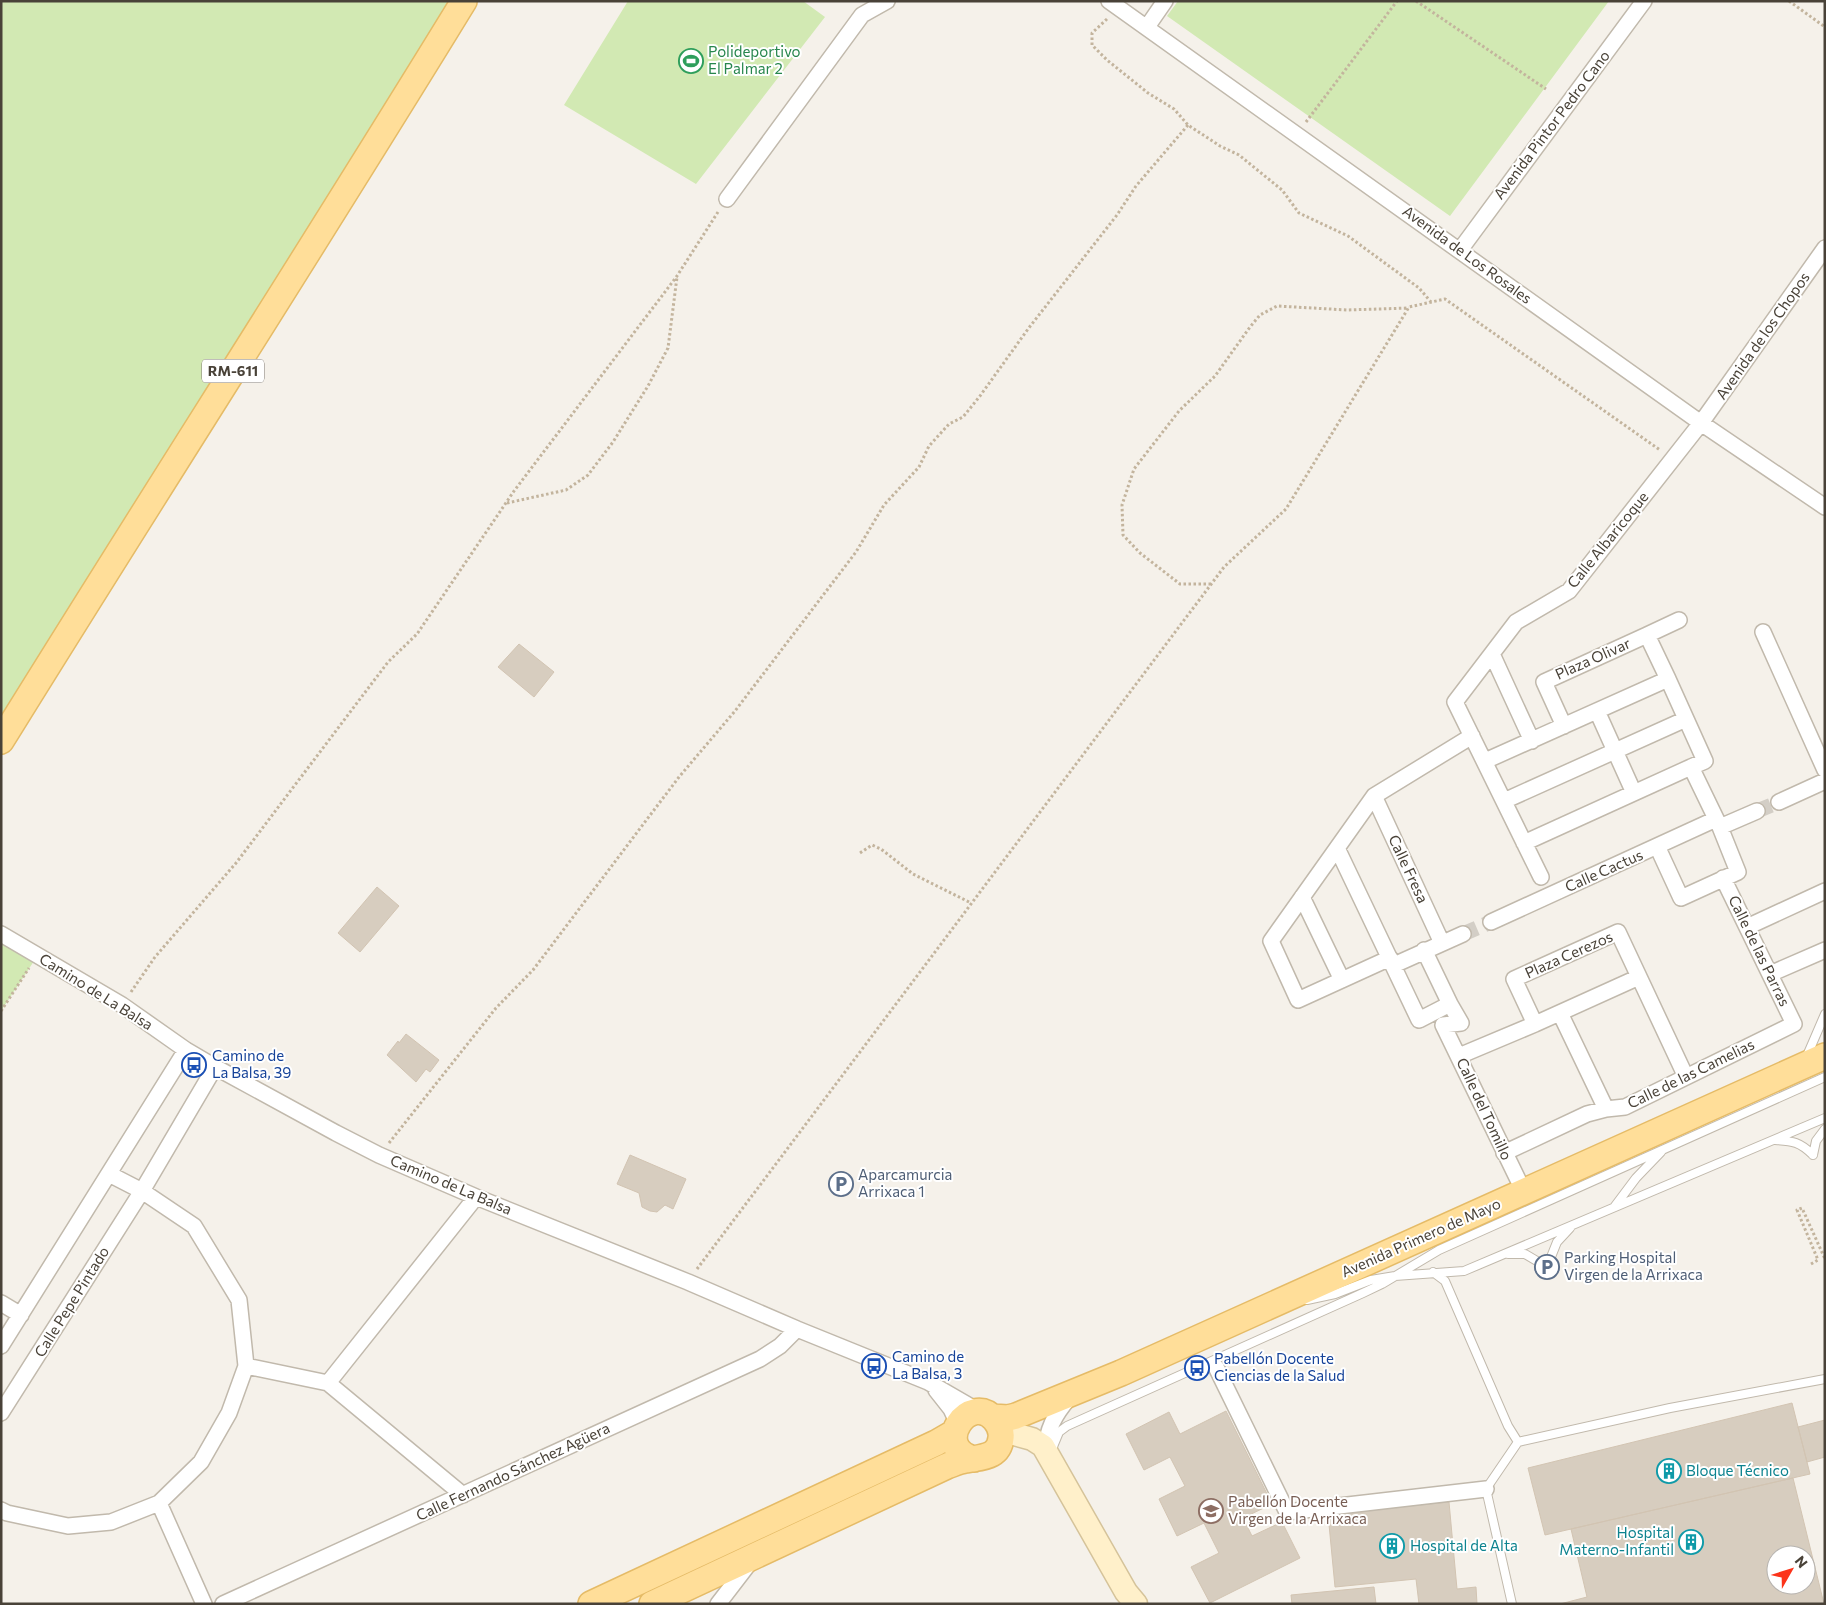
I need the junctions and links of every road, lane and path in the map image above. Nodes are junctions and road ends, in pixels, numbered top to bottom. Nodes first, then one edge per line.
1 (464, 1) edge
2 (887, 1) edge
3 (1165, 1) edge
4 (1397, 1) edge
5 (1416, 1) edge
6 (1644, 1) edge
7 (1789, 1) edge
8 (1119, 4) edge
9 (1146, 27) junction
10 (1825, 27) edge
11 (1546, 89) dead end
12 (1188, 125) junction
13 (1302, 127) dead end
14 (727, 199) joint
15 (1825, 248) edge
16 (1460, 250) junction
17 (677, 276) junction
18 (1431, 302) junction
19 (1409, 308) junction
20 (1701, 423) junction
21 (1673, 458) junction
22 (506, 503) junction
23 (1825, 507) edge
24 (1211, 584) junction
25 (1679, 620) dead end
26 (1763, 632) dead end
27 (1648, 635) junction
28 (1492, 654) junction
29 (1668, 680) junction
30 (1597, 710) junction
31 (1686, 719) junction
32 (1564, 726) junction
33 (1472, 736) junction
34 (1532, 740) junction
35 (1, 741) edge
36 (1615, 751) junction
37 (1485, 762) junction
38 (1692, 767) junction
39 (1825, 770) edge
40 (1825, 781) edge
41 (1634, 793) junction
42 (1374, 796) junction
43 (1504, 801) junction
44 (1779, 802) tunnel mouth
45 (1757, 811) tunnel mouth
46 (1718, 823) junction
47 (1524, 844) junction
48 (1657, 846) junction
49 (1338, 848) junction
50 (860, 853) dead end
51 (1541, 877) dead end
52 (1723, 878) junction
53 (1825, 891) edge
54 (1302, 897) junction
55 (971, 903) junction
56 (1491, 922) tunnel mouth
57 (1747, 927) junction
58 (1, 934) edge
59 (1463, 934) tunnel mouth
60 (1442, 942) junction
61 (1424, 950) junction
62 (1825, 950) edge
63 (38, 956) junction
64 (1392, 962) junction
65 (1770, 974) junction
66 (1639, 977) junction
67 (1342, 980) junction
68 (1450, 1004) junction
69 (122, 1006) junction
70 (1, 1012) edge
71 (1560, 1013) junction
72 (1825, 1014) edge
73 (1535, 1024) junction
74 (1794, 1024) joint
75 (186, 1050) junction
76 (1459, 1056) junction
77 (1814, 1060) edge
78 (215, 1067) junction
79 (1825, 1077) edge
80 (1686, 1078) junction
81 (1606, 1109) junction
82 (1825, 1118) edge
83 (1689, 1124) junction
84 (1825, 1129) edge
85 (1773, 1140) junction
86 (1664, 1148) junction
87 (1504, 1153) junction
88 (379, 1155) junction
89 (109, 1174) junction
90 (142, 1191) junction
91 (1524, 1192) junction
92 (476, 1196) junction
93 (1614, 1208) junction
94 (1578, 1223) junction
95 (1499, 1256) junction
96 (1825, 1259) edge
97 (1811, 1264) dead end
98 (1461, 1271) junction
99 (1433, 1272) junction
100 (1395, 1276) junction
101 (688, 1282) junction
102 (1448, 1288) junction
103 (1, 1303) edge
104 (1276, 1304) junction
105 (20, 1315) junction
106 (797, 1329) junction
107 (1, 1346) edge
108 (246, 1366) junction
109 (1216, 1367) dead end
110 (1825, 1379) edge
111 (928, 1382) junction
112 (328, 1383) junction
113 (1078, 1389) junction
114 (1, 1413) edge
115 (956, 1428) junction
116 (995, 1431) junction
117 (1518, 1442) junction
118 (1045, 1454) junction
119 (1486, 1489) junction
120 (463, 1495) junction
121 (159, 1502) junction
122 (1, 1510) edge
123 (757, 1554) junction
124 (204, 1604) edge
125 (223, 1604) edge
126 (591, 1604) edge
127 (652, 1604) edge
128 (718, 1604) edge
129 (1136, 1604) edge
130 (1512, 1604) edge

1 - 35 main road, RM-611
2 - 14 street
3 - 9 street
4 - 13 path
5 - 11 path
6 - 16 street, Avenida Pintor Pedro Cano
7 - 10 path
8 - 9 street, Avenida de Los Rosales
8 - 12 path
9 - 16 street, Avenida de Los Rosales
12 - 18 path
12 - 88 path
14 - 17 path
15 - 20 street, Avenida de los Chopos
16 - 20 street, Avenida de Los Rosales
17 - 22 path
17 - 22 path
18 - 19 path
18 - 21 path
19 - 24 path
19 - 24 path
20 - 21 street, Calle Albaricoque
20 - 23 street, Avenida de Los Rosales
21 - 28 street, Calle Albaricoque
22 - 69 path
24 - 55 path
25 - 27 street
26 - 39 street
27 - 29 street, Plaza Olivar
27 - 32 street, Plaza Olivar
28 - 33 street, Calle Albaricoque
28 - 34 street
29 - 30 street
29 - 31 street, Plaza Olivar
30 - 32 street
30 - 36 street
31 - 36 street
31 - 38 street, Plaza Olivar
32 - 34 street
33 - 37 street, Calle Albaricoque
33 - 42 street
34 - 37 street
36 - 41 street
36 - 43 street
37 - 43 street, Calle Albaricoque
38 - 41 street
38 - 46 street
40 - 44 street
41 - 47 street
42 - 49 street
42 - 60 street, Calle Fresa
43 - 47 street, Calle Albaricoque
45 - 46 street, Calle Cactus
46 - 48 street, Calle Cactus
46 - 52 street
47 - 51 street, Calle Albaricoque
48 - 52 street
48 - 56 street, Calle Cactus
49 - 54 street
49 - 64 street
50 - 55 path
52 - 57 street, Calle de las Parras
53 - 57 street
54 - 67 street
54 - 67 street
55 - 101 path
57 - 65 street, Calle de las Parras
58 - 63 street, Camino de La Balsa
59 - 60 street
60 - 61 street
61 - 64 street
61 - 68 street
62 - 65 street
63 - 69 street, Camino de La Balsa
63 - 70 path
64 - 67 street
64 - 68 street
65 - 74 street, Calle de las Parras
66 - 71 street
66 - 73 street, Plaza Cerezos
66 - 80 street
68 - 76 street, Calle del Tomillo
69 - 75 street, Camino de La Balsa
71 - 73 street
71 - 81 street
72 - 77 lane
73 - 76 street
74 - 80 street, Calle de las Camelias
75 - 78 street, Camino de La Balsa
75 - 89 street
76 - 87 street, Calle del Tomillo
77 - 83 main road, Avenida Primero de Mayo
78 - 88 street, Camino de La Balsa
78 - 90 street, Calle Pepe Pintado
79 - 86 lane
80 - 81 street, Calle de las Camelias
81 - 87 street, Calle de las Camelias
82 - 85 lane
83 - 86 lane
83 - 91 main road, Avenida Primero de Mayo
84 - 85 lane
85 - 93 lane
86 - 93 lane
86 - 100 lane
87 - 91 street, Calle del Tomillo
88 - 92 street, Camino de La Balsa
89 - 90 street
89 - 105 street
90 - 108 street
90 - 114 street, Calle Pepe Pintado
91 - 104 main road, Avenida Primero de Mayo
92 - 101 street, Camino de La Balsa
92 - 112 street
93 - 94 lane
94 - 95 lane
94 - 95 lane
95 - 98 lane
96 - 97 path
98 - 99 lane
98 - 102 lane
99 - 100 lane
99 - 102 lane
100 - 104 lane
100 - 118 lane
101 - 106 street, Camino de La Balsa
102 - 117 lane
103 - 105 street
104 - 113 main road, Avenida Primero de Mayo
105 - 107 street
106 - 111 street, Camino de La Balsa
106 - 120 street, Calle Fernando Sánchez Agüera
108 - 112 street
108 - 121 street
109 - 119 street
110 - 117 lane
111 - 115 street, Camino de La Balsa
111 - 116 street, Camino de La Balsa
112 - 120 street
113 - 116 main road, Avenida Primero de Mayo
113 - 118 street
115 - 116 main road
115 - 116 main road
115 - 126 main road
116 - 118 street
116 - 123 main road
117 - 119 lane
118 - 129 street
119 - 130 lane
120 - 125 street, Calle Fernando Sánchez Agüera
121 - 122 street
121 - 124 street
123 - 127 main road
123 - 128 street

